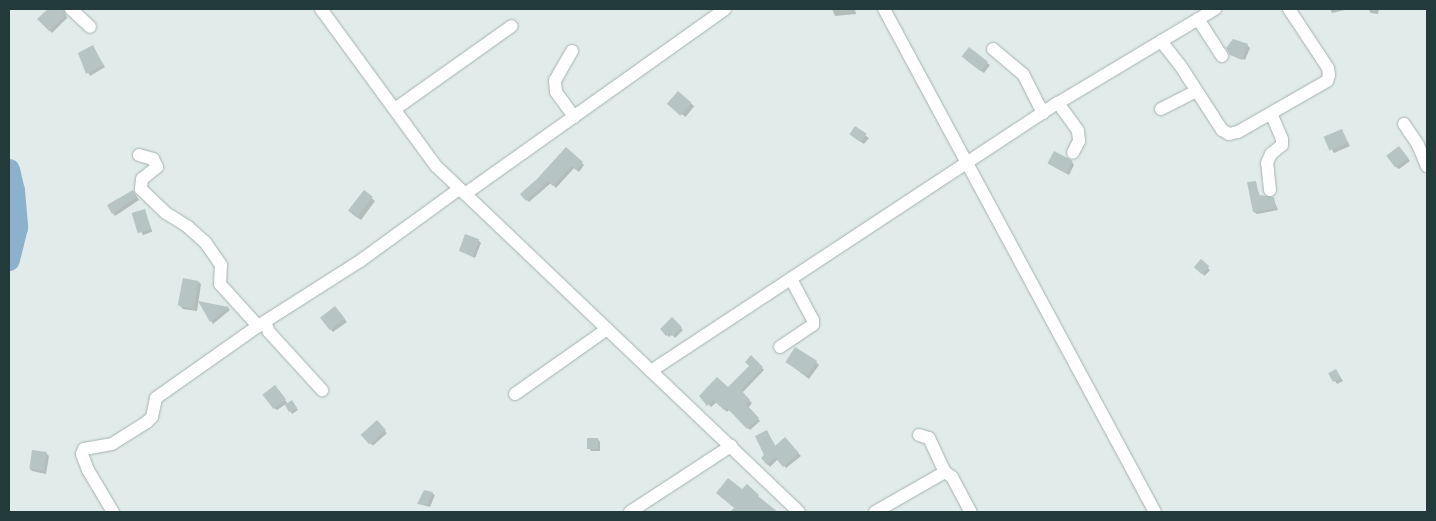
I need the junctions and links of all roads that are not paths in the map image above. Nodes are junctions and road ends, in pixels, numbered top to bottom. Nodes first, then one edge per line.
1 (72, 9) edge
2 (321, 9) edge
3 (725, 9) edge
4 (884, 9) edge
5 (1215, 9) edge
6 (1289, 9) edge
7 (1198, 19) junction
8 (512, 26) dead end
9 (90, 27) dead end
10 (1161, 41) junction
11 (993, 49) dead end
12 (572, 50) dead end
13 (1222, 56) dead end
14 (1196, 90) junction
15 (1058, 103) junction
16 (395, 109) junction
17 (1161, 109) dead end
18 (1043, 113) junction
19 (1271, 113) junction
20 (574, 117) junction
21 (1404, 124) dead end
22 (1073, 153) dead end
23 (139, 155) dead end
24 (967, 163) junction
25 (1427, 166) edge
26 (1270, 190) dead end
27 (462, 191) junction
28 (791, 279) junction
29 (261, 324) junction
30 (607, 329) junction
31 (780, 347) dead end
32 (652, 371) junction
33 (322, 390) dead end
34 (515, 394) dead end
35 (919, 435) dead end
36 (731, 446) junction
37 (945, 472) junction
38 (113, 512) edge
39 (630, 512) edge
40 (799, 512) edge
41 (875, 512) edge
42 (971, 512) edge
43 (1155, 512) edge

1 - 9 street
2 - 16 street
3 - 20 street
4 - 24 street
5 - 7 street
6 - 19 street
7 - 10 street
7 - 13 street
8 - 16 street
10 - 14 street
10 - 15 street
11 - 18 street
12 - 20 street
14 - 17 street
14 - 19 street
15 - 18 street
15 - 22 street
16 - 27 street
18 - 24 street
19 - 26 street
20 - 27 street
21 - 25 street
23 - 29 street
24 - 28 street
24 - 43 street
27 - 29 street
27 - 30 street
28 - 31 street
28 - 32 street
29 - 33 street
29 - 38 street
30 - 32 street
30 - 34 street
32 - 36 street
35 - 37 street
36 - 39 street
36 - 40 street
37 - 41 street
37 - 42 street

